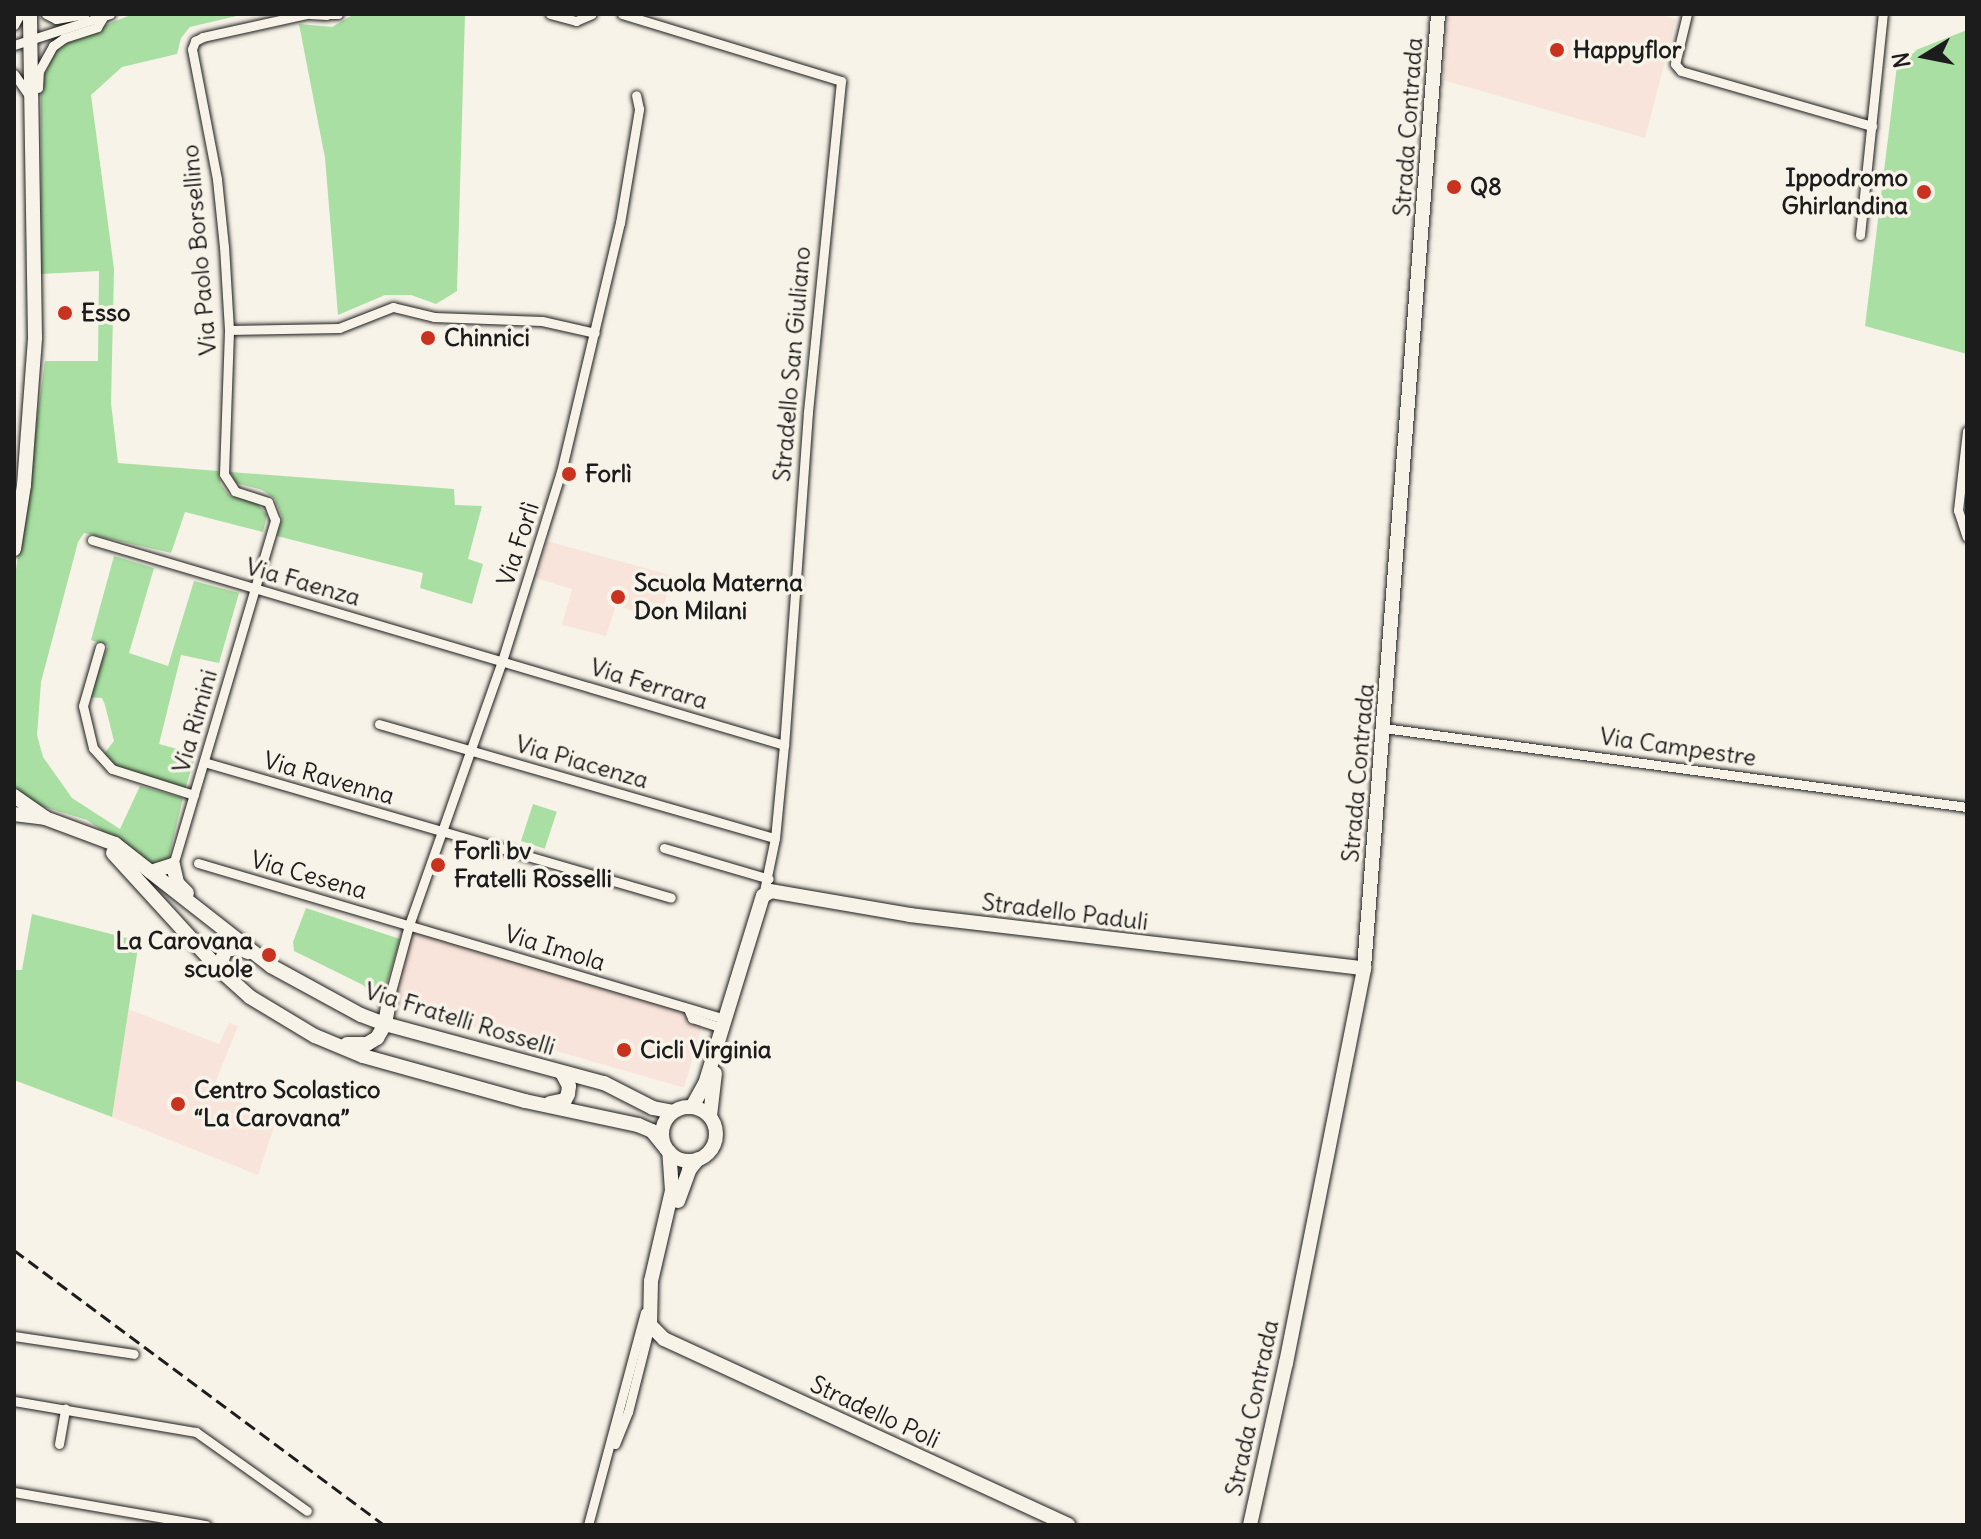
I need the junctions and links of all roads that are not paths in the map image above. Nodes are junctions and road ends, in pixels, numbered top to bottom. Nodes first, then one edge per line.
1 (20, 14) edge
2 (30, 14) edge
3 (46, 14) edge
4 (85, 14) edge
5 (309, 14) edge
6 (326, 14) edge
7 (338, 14) edge
8 (550, 14) edge
9 (592, 14) edge
10 (622, 14) edge
11 (1438, 14) edge
12 (1687, 14) edge
13 (1883, 14) edge
14 (104, 15) edge
15 (14, 25) edge
16 (30, 40) junction
17 (14, 45) edge
18 (14, 74) edge
19 (636, 95) dead end
20 (31, 103) junction
21 (1872, 126) junction
22 (1860, 235) dead end
23 (229, 330) junction
24 (595, 333) junction
25 (1967, 431) edge
26 (1967, 537) edge
27 (92, 540) dead end
28 (14, 549) edge
29 (255, 588) junction
30 (100, 647) dead end
31 (502, 661) junction
32 (379, 724) dead end
33 (1384, 728) junction
34 (784, 745) junction
35 (471, 751) junction
36 (204, 762) junction
37 (194, 795) junction
38 (14, 796) edge
39 (1967, 807) edge
40 (14, 814) edge
41 (45, 818) junction
42 (442, 832) junction
43 (775, 838) junction
44 (107, 842) junction
45 (664, 848) dead end
46 (198, 863) dead end
47 (173, 865) junction
48 (151, 872) junction
49 (769, 879) junction
50 (763, 896) junction
51 (671, 898) dead end
52 (217, 922) junction
53 (409, 925) junction
54 (263, 960) junction
55 (1364, 968) junction
56 (219, 969) junction
57 (389, 1001) junction
58 (361, 1015) junction
59 (385, 1024) junction
60 (722, 1030) junction
61 (315, 1036) junction
62 (455, 1044) junction
63 (562, 1073) junction
64 (525, 1101) junction
65 (692, 1107) junction
66 (673, 1112) junction
67 (710, 1116) junction
68 (668, 1150) junction
69 (698, 1159) junction
70 (651, 1281) junction
71 (650, 1325) junction
72 (14, 1336) edge
73 (664, 1339) junction
74 (644, 1350) junction
75 (134, 1354) dead end
76 (640, 1368) junction
77 (624, 1397) junction
78 (14, 1401) edge
79 (65, 1409) junction
80 (59, 1444) dead end
81 (610, 1449) junction
82 (14, 1492) edge
83 (307, 1511) dead end
84 (206, 1525) edge
85 (588, 1525) edge
86 (1068, 1525) edge
87 (1250, 1525) edge

1 - 15 street
2 - 16 street
3 - 4 street
5 - 6 street
5 - 23 street, Via Paolo Borsellino
6 - 7 street
8 - 9 street
10 - 34 street, Stradello San Giuliano
11 - 33 street, Strada Contrada
12 - 21 street
13 - 21 street
14 - 16 street
14 - 20 street
16 - 17 street
16 - 20 street
18 - 20 street
19 - 24 street, Via Forlì
20 - 28 street
21 - 22 street
23 - 24 street
23 - 29 street, Via Paolo Borsellino
24 - 31 street, Via Forlì
25 - 26 street
27 - 29 street, Via Faenza
29 - 31 street, Via Faenza
29 - 36 street, Via Rimini
30 - 37 street
31 - 34 street, Via Ferrara
31 - 35 street, Via Forlì
32 - 35 street, Via Piacenza
33 - 39 street, Via Campestre
33 - 55 street, Strada Contrada
34 - 43 street, Stradello San Giuliano
35 - 42 street, Via Forlì
35 - 43 street, Via Piacenza
36 - 37 street, Via Rimini
36 - 42 street, Via Ravenna
37 - 47 street, Via Rimini
38 - 41 street, Via Fratelli Rosselli
40 - 41 street, Via Fratelli Rosselli
41 - 44 street, Via Fratelli Rosselli
42 - 51 street, Via Ravenna
42 - 53 street, Via Forlì
43 - 49 street, Stradello San Giuliano
44 - 48 street, Via Fratelli Rosselli
44 - 56 street, Via Fratelli Rosselli
45 - 49 street
46 - 53 street, Via Cesena
47 - 48 street
47 - 52 street
48 - 52 street, Via Fratelli Rosselli
49 - 50 street, Stradello San Giuliano
50 - 55 street, Stradello Paduli
50 - 60 street, Stradello San Giuliano
52 - 54 street, Via Fratelli Rosselli
53 - 57 street, Via Forlì
53 - 60 street, Via Imola
54 - 56 street, Via Fratelli Rosselli
54 - 58 street, Via Fratelli Rosselli
55 - 87 street, Strada Contrada
56 - 61 street, Via Fratelli Rosselli
57 - 58 street
57 - 59 street
57 - 62 street
58 - 59 street, Via Fratelli Rosselli
59 - 61 street
59 - 62 street, Via Fratelli Rosselli
60 - 65 street, Stradello San Giuliano
60 - 67 street, Stradello San Giuliano
61 - 64 street, Via Fratelli Rosselli
62 - 63 street, Via Fratelli Rosselli
63 - 64 street, Via Fratelli Rosselli
63 - 66 street, Via Fratelli Rosselli
64 - 68 street, Via Fratelli Rosselli
65 - 66 street
65 - 67 street
66 - 68 street
67 - 69 street
68 - 69 street
68 - 70 street
69 - 71 street
70 - 71 street
70 - 77 street
71 - 73 street, Stradello Poli
71 - 74 street
72 - 75 street
73 - 74 street
73 - 86 street, Stradello Poli
74 - 76 street
76 - 77 street
76 - 81 street
77 - 81 street
78 - 79 street
79 - 80 street
79 - 83 street
81 - 85 street
82 - 84 street

